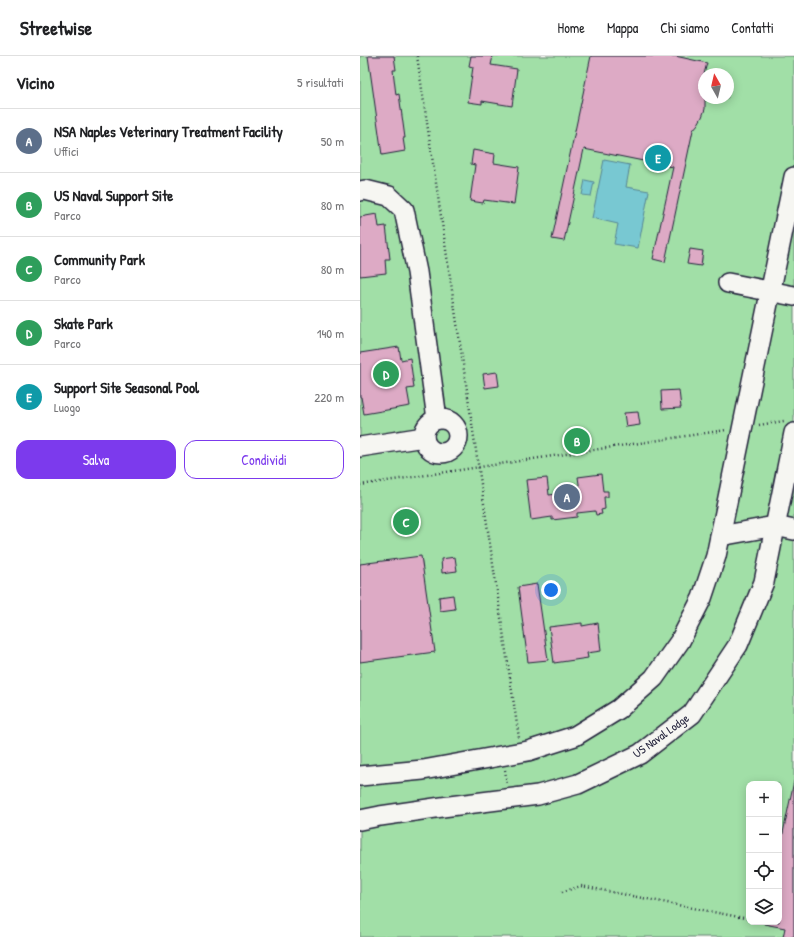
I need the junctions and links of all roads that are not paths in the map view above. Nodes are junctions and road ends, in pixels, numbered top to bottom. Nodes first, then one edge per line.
1 (794, 177) edge
2 (360, 191) edge
3 (728, 283) dead end
4 (770, 292) junction
5 (794, 296) edge
6 (437, 419) junction
7 (790, 427) edge
8 (424, 437) junction
9 (360, 447) edge
10 (775, 526) junction
11 (794, 530) edge
12 (720, 536) junction
13 (360, 776) edge
14 (360, 820) edge

1 - 4 street
2 - 6 street
3 - 4 street
4 - 5 street
4 - 12 street
6 - 8 street
6 - 8 street
7 - 10 street, US Naval Lodge
8 - 9 street
10 - 11 street
10 - 12 street
10 - 14 street, US Naval Lodge
12 - 13 street

